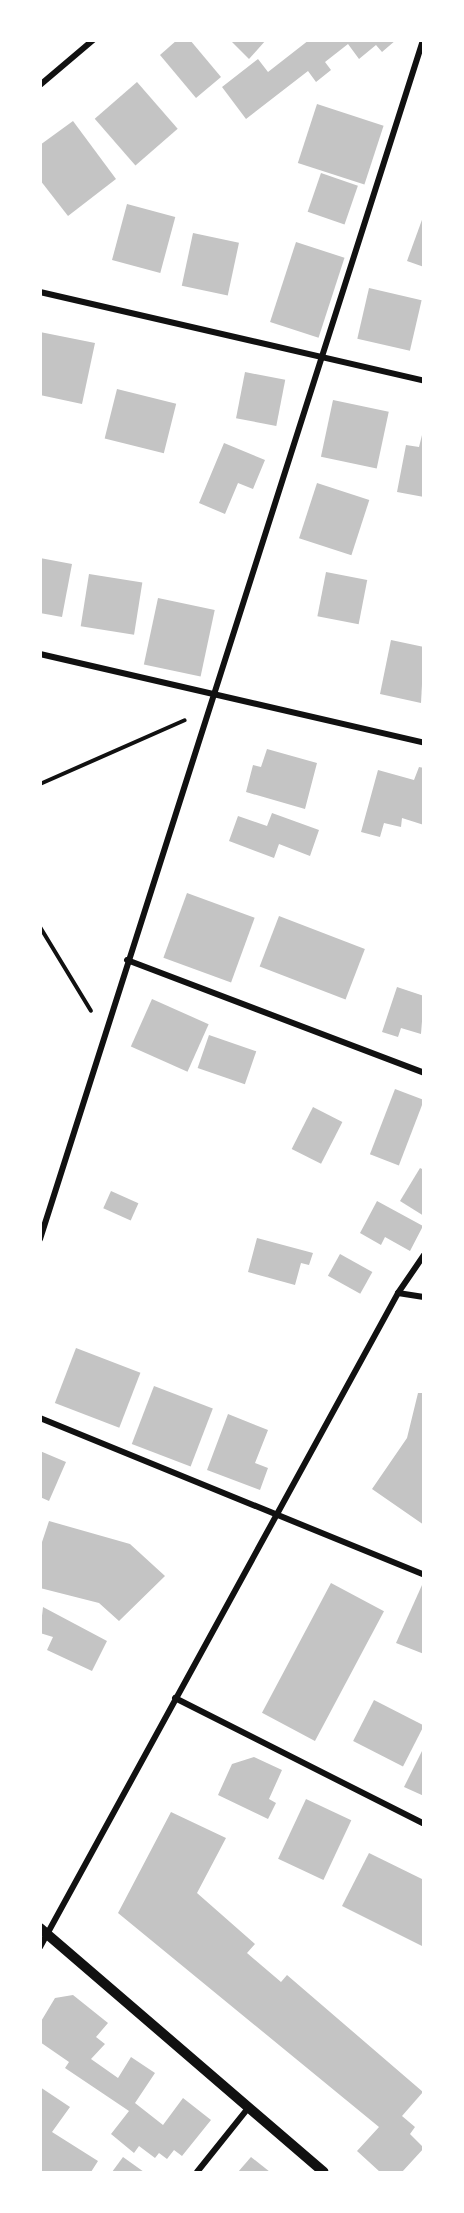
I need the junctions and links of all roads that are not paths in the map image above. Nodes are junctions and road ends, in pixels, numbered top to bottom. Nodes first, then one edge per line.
1 (93, 40) edge
2 (423, 40) edge
3 (40, 85) edge
4 (40, 292) edge
5 (321, 358) junction
6 (423, 381) edge
7 (40, 654) edge
8 (211, 694) junction
9 (423, 743) edge
10 (127, 960) junction
11 (423, 1073) edge
12 (40, 1239) edge
13 (423, 1255) edge
14 (398, 1293) junction
15 (423, 1297) edge
16 (40, 1418) edge
17 (274, 1518) junction
18 (423, 1575) edge
19 (175, 1698) junction
20 (423, 1824) edge
21 (44, 1931) edge
22 (40, 1947) edge
23 (249, 2107) junction
24 (197, 2172) edge
25 (324, 2172) edge

1 - 3 street
2 - 5 street
4 - 5 street
5 - 6 street
5 - 8 street
7 - 8 street
8 - 9 street
8 - 10 street
10 - 11 street
10 - 12 street
13 - 14 street
14 - 15 street
14 - 17 street
16 - 17 street
17 - 18 street
17 - 19 street
19 - 20 street
19 - 21 street
21 - 22 street
21 - 23 street
23 - 24 street
23 - 25 street

